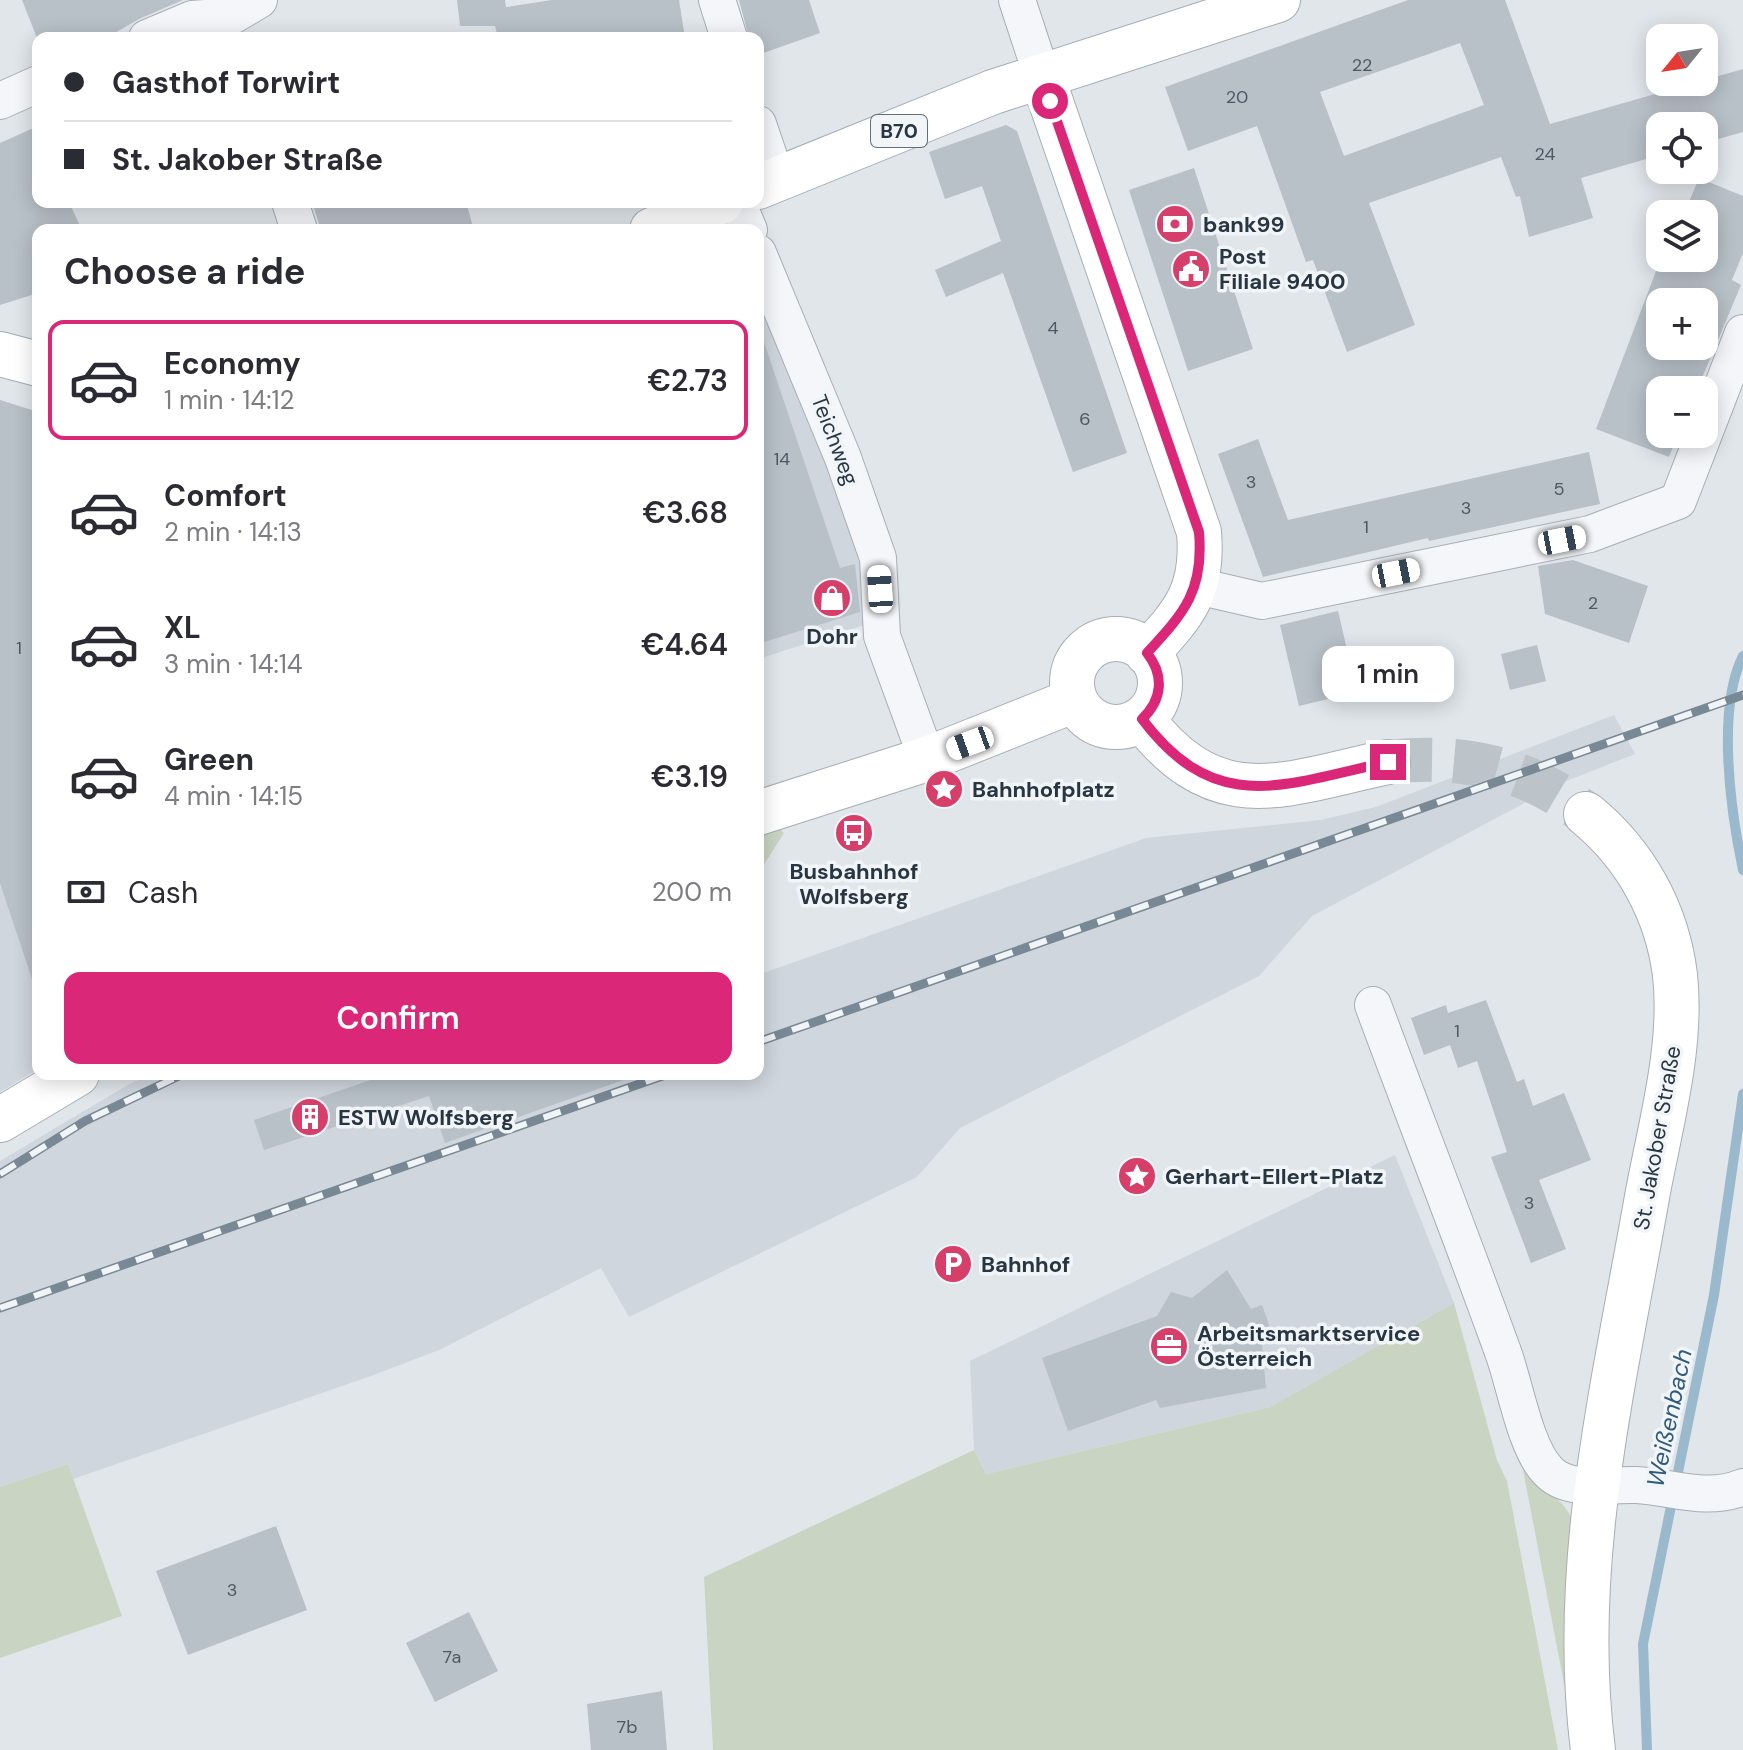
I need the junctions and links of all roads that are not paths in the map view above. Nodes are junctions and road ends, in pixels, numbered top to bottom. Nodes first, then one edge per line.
1 (717, 0) edge
2 (1017, 0) edge
3 (1278, 0) edge
4 (243, 18) edge
5 (161, 32) edge
6 (727, 32) edge
7 (1042, 76) junction
8 (32, 87) edge
9 (0, 101) edge
10 (764, 160) edge
11 (768, 184) edge
12 (706, 208) edge
13 (667, 224) edge
14 (764, 267) edge
15 (1743, 333) edge
16 (0, 354) edge
17 (32, 362) edge
18 (1197, 586) junction
19 (1147, 653) junction
20 (1075, 700) junction
21 (1142, 719) junction
22 (927, 759) junction
23 (1388, 762) tunnel mouth
24 (764, 811) edge
25 (1586, 814) tunnel mouth
26 (1373, 1005) dead end
27 (67, 1080) edge
28 (0, 1120) edge
29 (1617, 1486) junction
30 (1743, 1487) edge
31 (1593, 1750) edge

1 - 6 street
2 - 7 street
3 - 7 main road, B70
4 - 5 street
7 - 11 main road, B70
7 - 18 main road
8 - 9 street
10 - 11 street
12 - 13 main road
14 - 22 street, Teichweg
15 - 18 street
16 - 17 main road
18 - 19 main road
19 - 20 main road
19 - 21 main road
20 - 21 main road
20 - 22 main road
21 - 23 main road
22 - 24 main road
25 - 29 main road, St. Jakober Straße
26 - 29 street
27 - 28 main road
29 - 30 street
29 - 31 main road, St. Jakober Straße

